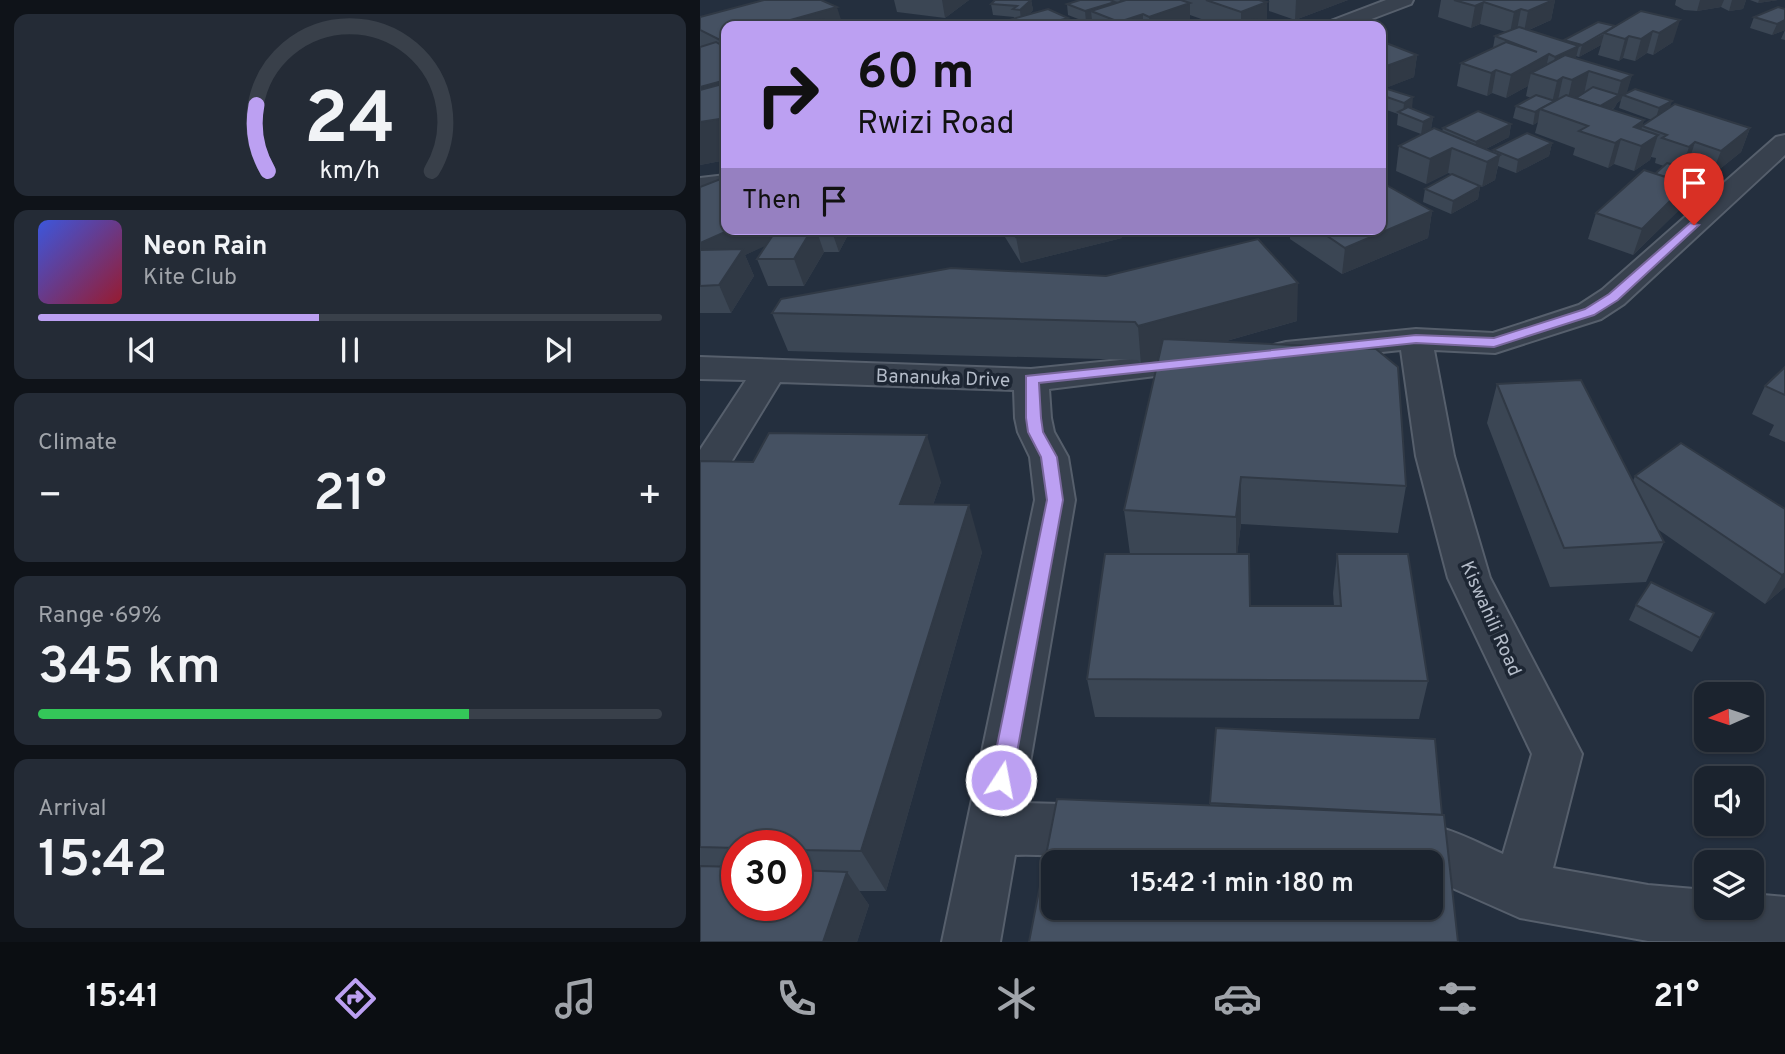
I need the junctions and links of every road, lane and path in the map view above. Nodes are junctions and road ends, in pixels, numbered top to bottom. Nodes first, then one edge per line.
1 (1404, 0) edge
2 (1348, 21) edge
3 (1785, 142) edge
4 (721, 184) edge
5 (700, 186) edge
6 (1416, 339) junction
7 (700, 368) edge
8 (769, 371) junction
9 (1031, 380) junction
10 (700, 480) edge
11 (991, 831) junction
12 (1151, 833) edge
13 (1348, 846) edge
14 (1520, 890) junction
15 (1785, 926) edge
16 (971, 942) edge

1 - 2 street
3 - 6 street
4 - 5 street
6 - 9 street
6 - 14 street, Kiswahili Road
7 - 8 street, Bananuka Drive
8 - 9 street, Bananuka Drive
8 - 10 street
9 - 11 street, Bananuka Drive
11 - 12 street
11 - 16 street, Bananuka Drive
13 - 14 street
14 - 15 street

